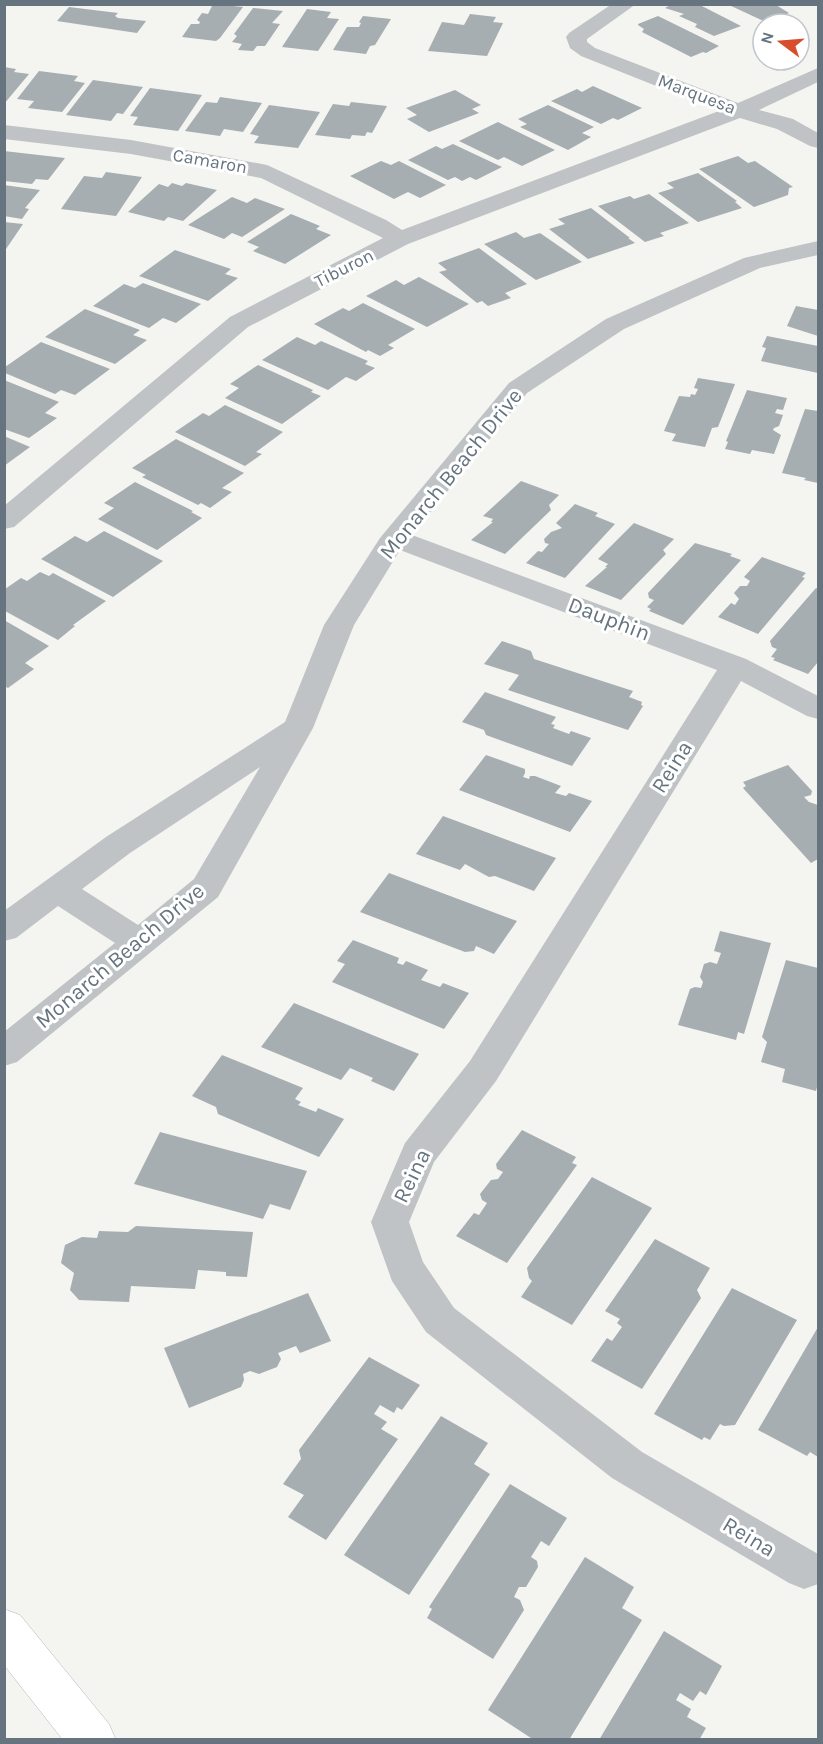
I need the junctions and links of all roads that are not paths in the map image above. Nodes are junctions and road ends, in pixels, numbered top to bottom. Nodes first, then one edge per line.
1 (626, 4) edge
2 (819, 74) edge
3 (739, 111) junction
4 (4, 132) edge
5 (819, 141) edge
6 (400, 239) junction
7 (819, 248) edge
8 (4, 521) edge
9 (394, 538) junction
10 (735, 666) junction
11 (819, 709) edge
12 (298, 728) junction
13 (58, 890) junction
14 (4, 929) edge
15 (139, 942) junction
16 (4, 1052) edge
17 (804, 1569) dead end
18 (4, 1630) edge
19 (93, 1740) edge

1 - 3 street, Marquesa
2 - 3 street, Tiburon
3 - 5 street, Marquesa
3 - 6 street, Tiburon
4 - 6 street, Camaron
6 - 8 street, Tiburon
7 - 9 street, Monarch Beach Drive
9 - 10 street, Dauphin
9 - 12 street, Monarch Beach Drive
10 - 11 street, Dauphin
10 - 17 street, Reina
12 - 13 street
12 - 15 street, Monarch Beach Drive
13 - 14 street
13 - 15 street
15 - 16 street, Monarch Beach Drive
18 - 19 main road

